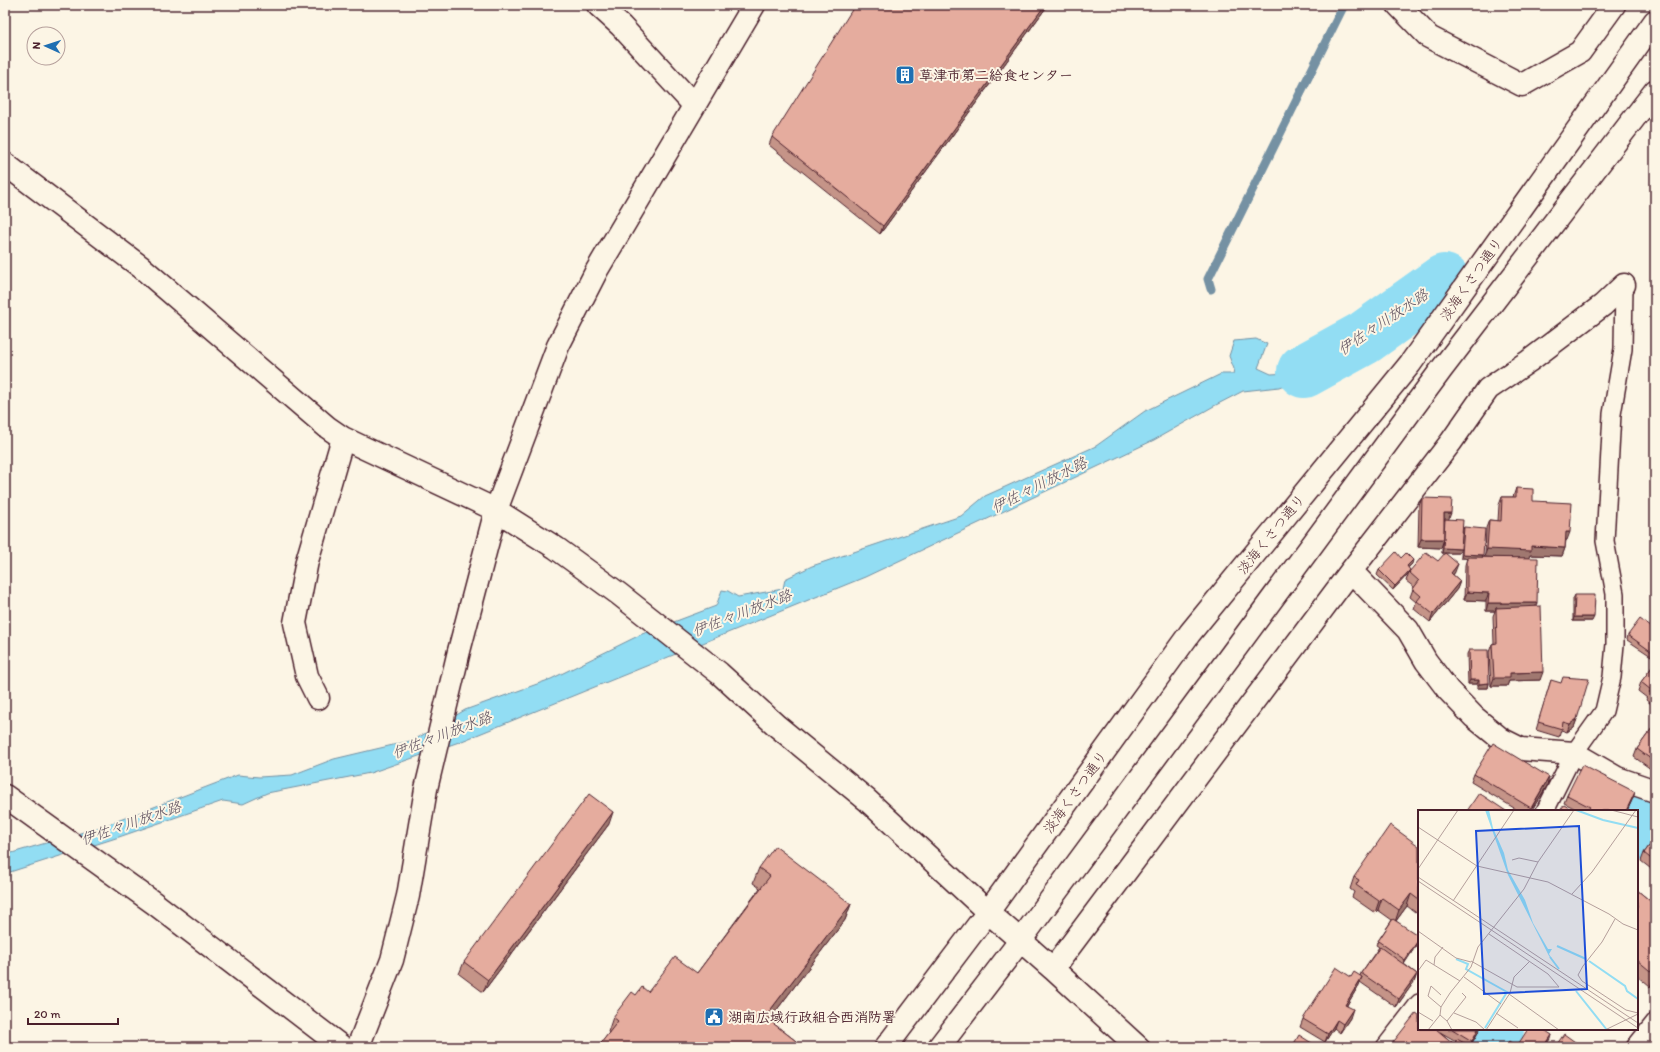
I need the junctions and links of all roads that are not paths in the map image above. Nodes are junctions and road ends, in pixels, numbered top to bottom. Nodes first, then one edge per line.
1 (598, 5) edge
2 (754, 5) edge
3 (1398, 5) edge
4 (1614, 5) edge
5 (1655, 21) edge
6 (1655, 90) edge
7 (694, 104) junction
8 (5, 164) edge
9 (1624, 285) joint
10 (343, 438) junction
11 (496, 510) junction
12 (1351, 571) junction
13 (318, 698) dead end
14 (1574, 754) junction
15 (1655, 792) edge
16 (11, 800) edge
17 (1546, 810) edge
18 (988, 912) junction
19 (1020, 940) junction
20 (1053, 969) junction
21 (1418, 1005) edge
22 (1655, 1022) edge
23 (342, 1047) edge
24 (358, 1047) edge
25 (886, 1047) edge
26 (939, 1047) edge
27 (1138, 1047) edge
28 (1385, 1047) edge
29 (1635, 1047) edge

1 - 7 street
2 - 7 street
3 - 4 street
5 - 18 street, 淡海くさつ通り
6 - 19 street, 淡海くさつ通り
7 - 11 street
8 - 10 street
9 - 12 street
9 - 14 lane
10 - 11 street
10 - 13 street
11 - 18 street
11 - 24 street
12 - 14 street
12 - 20 street
14 - 15 street
14 - 17 lane
16 - 23 street
18 - 19 street
18 - 25 street, 淡海くさつ通り
19 - 20 street
19 - 26 street, 淡海くさつ通り
20 - 27 street
21 - 28 lane
22 - 29 lane

